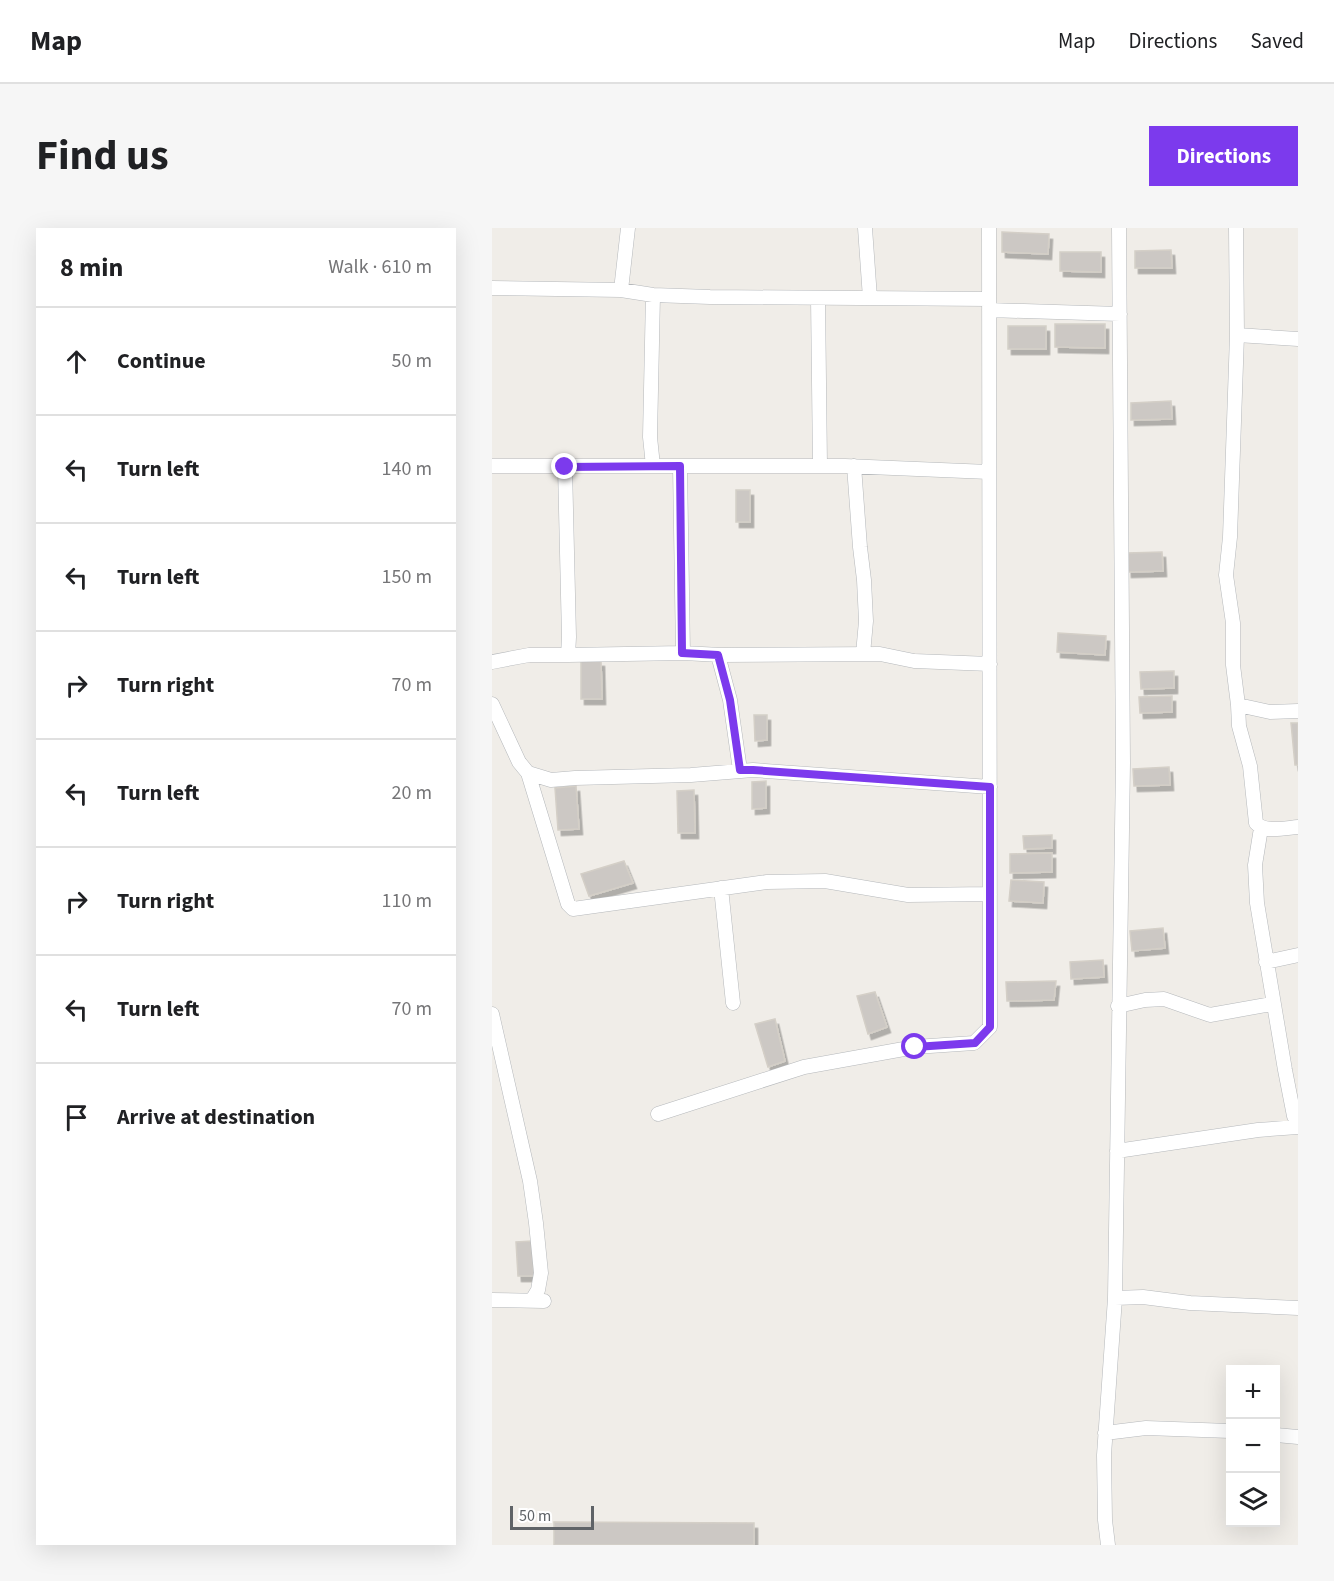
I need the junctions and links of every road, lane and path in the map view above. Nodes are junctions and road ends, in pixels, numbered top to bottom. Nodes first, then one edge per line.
1 (628, 228) edge
2 (865, 228) edge
3 (989, 228) edge
4 (1119, 228) edge
5 (1236, 228) edge
6 (492, 288) edge
7 (621, 290) junction
8 (653, 295) junction
9 (818, 298) junction
10 (870, 298) junction
11 (989, 304) junction
12 (1120, 314) junction
13 (1237, 335) junction
14 (1298, 339) edge
15 (492, 466) edge
16 (653, 466) junction
17 (680, 466) junction
18 (820, 466) junction
19 (854, 466) junction
20 (565, 467) junction
21 (989, 472) junction
22 (682, 653) junction
23 (863, 654) junction
24 (568, 655) junction
25 (718, 655) junction
26 (492, 662) edge
27 (990, 664) junction
28 (492, 705) edge
29 (1238, 705) junction
30 (1298, 711) edge
31 (740, 770) junction
32 (528, 773) junction
33 (990, 787) junction
34 (1298, 827) edge
35 (1260, 828) junction
36 (721, 888) junction
37 (990, 894) junction
38 (1298, 956) edge
39 (1266, 962) junction
40 (733, 1003) dead end
41 (1272, 1004) junction
42 (1118, 1006) junction
43 (492, 1014) edge
44 (658, 1114) dead end
45 (1298, 1125) edge
46 (1117, 1151) junction
47 (1115, 1298) junction
48 (492, 1300) edge
49 (1298, 1308) edge
50 (1226, 1431) edge
51 (1105, 1433) junction
52 (1280, 1435) edge
53 (1298, 1437) edge
54 (1108, 1545) edge

1 - 7 street
2 - 10 street
3 - 11 street
4 - 12 street
5 - 13 street
6 - 7 street
7 - 8 street
8 - 9 street
8 - 16 street
9 - 10 street
9 - 18 street
10 - 11 street
11 - 12 street
11 - 21 street
12 - 42 street
13 - 14 street
13 - 29 street
15 - 20 street
16 - 17 street
16 - 20 street
17 - 18 street
17 - 22 street
18 - 19 street
19 - 21 street
19 - 23 street
20 - 24 street
21 - 27 street
22 - 24 street
22 - 25 street
23 - 25 street
23 - 27 street
24 - 26 street
25 - 31 street
27 - 33 street
28 - 32 street
29 - 30 street
29 - 35 street
31 - 32 street
31 - 33 street
32 - 36 street
33 - 37 street
34 - 35 street
35 - 39 street
36 - 37 street
36 - 40 street
37 - 44 street
38 - 39 street
39 - 41 street
41 - 42 street
41 - 45 street
42 - 46 street
43 - 48 street
45 - 46 street
46 - 47 street
47 - 49 street
47 - 51 street
50 - 51 street
51 - 54 street
52 - 53 street

